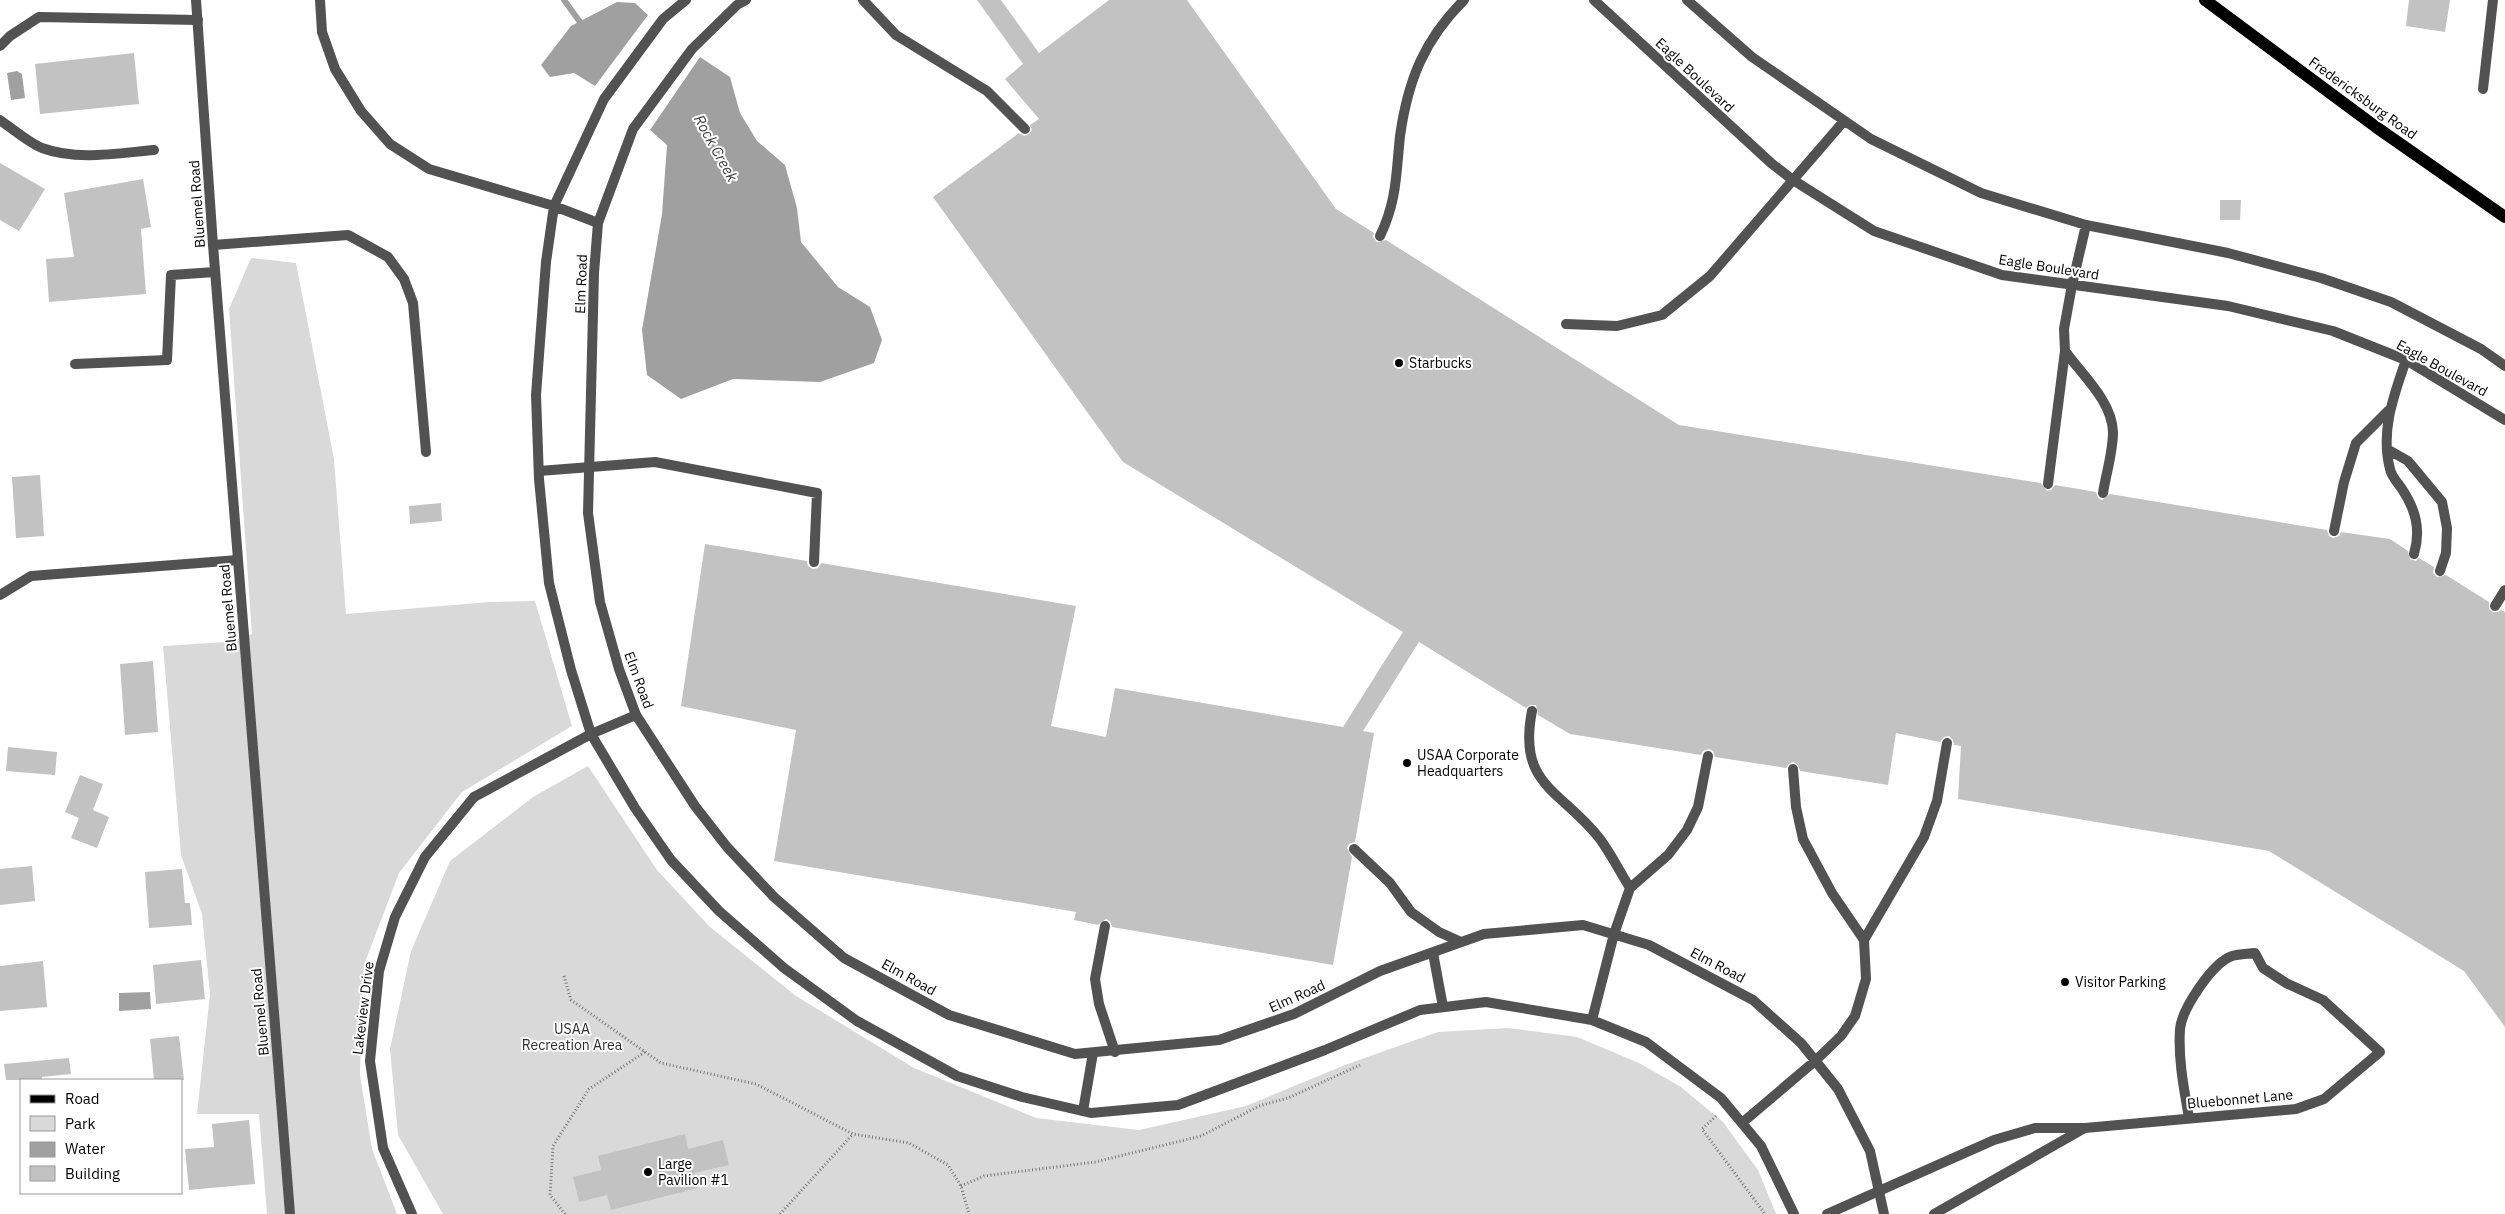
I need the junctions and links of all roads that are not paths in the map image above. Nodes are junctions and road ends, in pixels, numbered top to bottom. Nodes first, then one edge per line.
1 (196, 0) edge
2 (320, 0) edge
3 (686, 0) edge
4 (746, 0) edge
5 (862, 0) edge
6 (1464, 0) edge
7 (1594, 0) edge
8 (1687, 0) edge
9 (2206, 0) edge
10 (2493, 0) edge
11 (198, 20) junction
12 (0, 46) edge
13 (2483, 89) dead end
14 (0, 120) edge
15 (1844, 121) junction
16 (1024, 129) dead end
17 (154, 150) dead end
18 (1793, 180) junction
19 (554, 206) junction
20 (2505, 217) edge
21 (598, 223) junction
22 (2086, 225) junction
23 (1380, 236) dead end
24 (213, 245) junction
25 (216, 272) junction
26 (2072, 285) junction
27 (1566, 324) dead end
28 (2065, 351) junction
29 (2406, 360) junction
30 (76, 364) dead end
31 (2505, 366) edge
32 (2388, 412) junction
33 (2505, 420) edge
34 (2387, 449) junction
35 (426, 452) dead end
36 (589, 467) junction
37 (539, 471) junction
38 (2048, 484) dead end
39 (2103, 493) dead end
40 (2334, 531) dead end
41 (2414, 554) dead end
42 (238, 560) junction
43 (814, 562) dead end
44 (2440, 571) dead end
45 (2505, 590) edge
46 (0, 594) edge
47 (2495, 606) dead end
48 (1532, 711) dead end
49 (636, 715) junction
50 (591, 734) junction
51 (1947, 744) dead end
52 (1708, 756) dead end
53 (1793, 770) dead end
54 (1354, 849) dead end
55 (1630, 888) junction
56 (1105, 926) dead end
57 (1614, 934) junction
58 (1864, 940) junction
59 (1461, 942) junction
60 (1432, 953) junction
61 (1443, 1007) junction
62 (1592, 1020) junction
63 (1115, 1052) junction
64 (1093, 1053) junction
65 (1815, 1062) junction
66 (1083, 1111) junction
67 (2189, 1118) junction
68 (1742, 1123) junction
69 (2085, 1128) junction
70 (1879, 1192) junction
71 (290, 1214) edge
72 (412, 1214) edge
73 (1794, 1214) edge
74 (1827, 1214) edge
75 (1884, 1214) edge
76 (1934, 1214) edge

1 - 11 street, Bluemel Road
2 - 19 street
3 - 19 street
4 - 21 street, Elm Road
5 - 16 street
6 - 23 street
7 - 18 street, Eagle Boulevard
8 - 15 street
9 - 20 main road, Fredericksburg Road
10 - 13 street
11 - 12 street
11 - 24 street, Bluemel Road
14 - 17 street
15 - 18 street
15 - 22 street
18 - 26 street, Eagle Boulevard
18 - 27 street
19 - 21 street
19 - 37 street
21 - 36 street, Elm Road
22 - 26 street
22 - 31 street
24 - 25 street, Bluemel Road
24 - 35 street
25 - 30 street
25 - 42 street, Bluemel Road
26 - 28 street
26 - 29 street, Eagle Boulevard
28 - 38 street
28 - 39 street
29 - 32 street
29 - 33 street, Eagle Boulevard
32 - 34 street
32 - 40 street
34 - 41 street
34 - 44 street
36 - 37 street
36 - 43 street
36 - 49 street, Elm Road
37 - 50 street
42 - 46 street
42 - 71 street, Bluemel Road
45 - 47 street
48 - 55 street
49 - 50 street, Lakeview Drive
49 - 64 street, Elm Road
50 - 66 street
50 - 72 street, Lakeview Drive
51 - 58 street
52 - 55 street
53 - 58 street
54 - 59 street
55 - 57 street
56 - 63 street
57 - 59 street, Elm Road
57 - 62 street
57 - 65 street, Elm Road
58 - 65 street
59 - 60 street, Elm Road
60 - 61 street
60 - 63 street, Elm Road
61 - 62 street
61 - 66 street
62 - 68 street
63 - 64 street, Elm Road
64 - 66 street
65 - 68 street
65 - 70 street, Elm Road
67 - 67 street, Bluebonnet Lane
67 - 69 street, Bluebonnet Lane
68 - 73 street
69 - 70 street, Bluebonnet Lane
69 - 76 street, Bluebonnet Lane
70 - 74 street, Bluebonnet Lane
70 - 75 street, Elm Road

